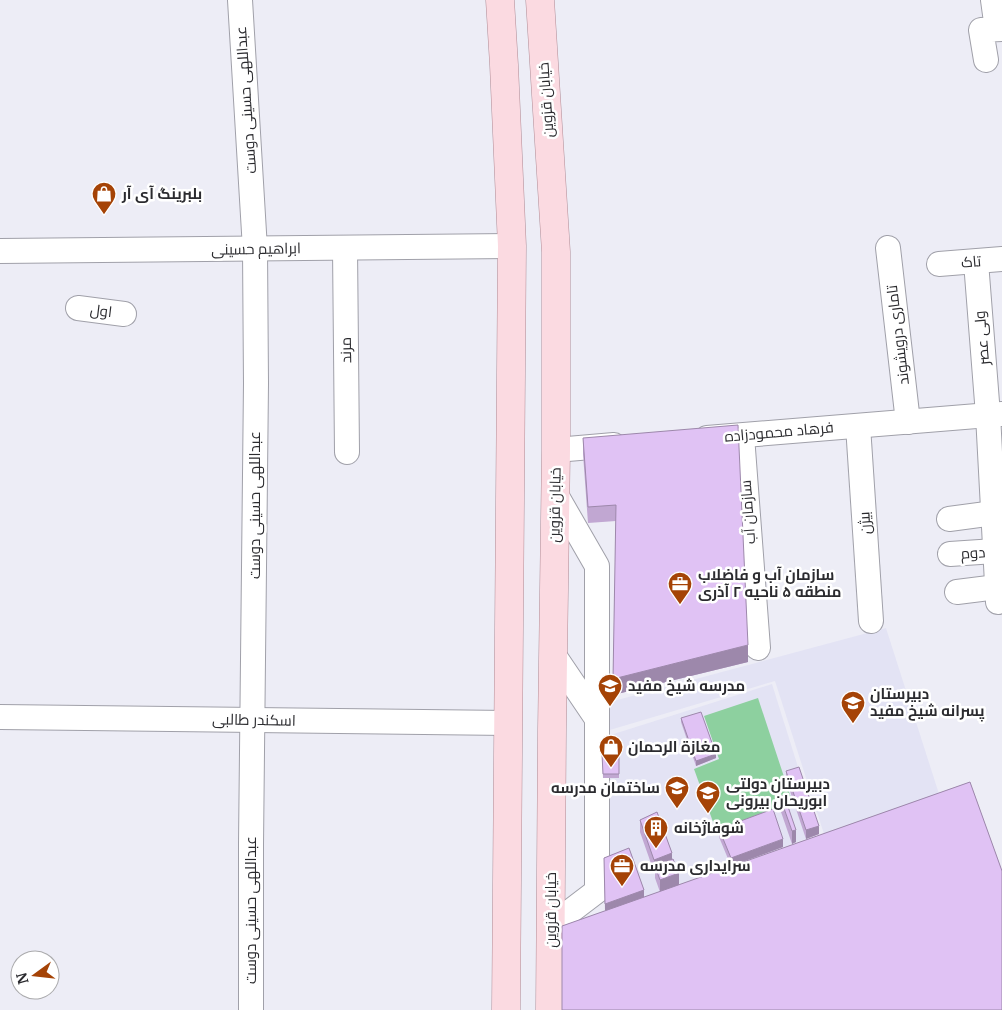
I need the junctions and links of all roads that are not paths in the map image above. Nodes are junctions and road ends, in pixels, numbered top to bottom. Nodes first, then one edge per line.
1 (240, 0) edge
2 (500, 0) edge
3 (540, 0) edge
4 (993, 0) edge
5 (1000, 29) edge
6 (986, 60) dead end
7 (512, 246) junction
8 (345, 248) junction
9 (888, 248) dead end
10 (256, 249) junction
11 (0, 251) edge
12 (1002, 259) edge
13 (976, 262) junction
14 (939, 264) dead end
15 (78, 308) dead end
16 (124, 314) dead end
17 (995, 414) edge
18 (908, 422) junction
19 (858, 426) junction
20 (742, 436) junction
21 (684, 440) edge
22 (634, 444) edge
23 (556, 450) junction
24 (347, 452) dead end
25 (556, 493) junction
26 (994, 514) junction
27 (949, 519) dead end
28 (995, 551) junction
29 (950, 554) dead end
30 (957, 592) dead end
31 (871, 621) dead end
32 (758, 648) dead end
33 (553, 654) junction
34 (0, 717) edge
35 (597, 718) junction
36 (253, 720) junction
37 (508, 723) junction
38 (551, 926) junction
39 (251, 1010) edge
40 (506, 1010) edge
41 (550, 1010) edge

1 - 10 street, عبداللهی حسینی دوست
2 - 7 main road
3 - 23 main road, خیابان قزوین
4 - 5 street
5 - 6 street
7 - 8 street, ابراهیم حسینی
7 - 37 main road
8 - 10 street, ابراهیم حسینی
8 - 24 street, مرند
9 - 18 street, تاماری درویشوند
10 - 11 street, ابراهیم حسینی
10 - 36 street, عبداللهی حسینی دوست
12 - 13 street, تاک
13 - 14 street, تاک
13 - 17 street, ولی عصر
15 - 16 street, اول
17 - 18 street, فرهاد محمودزاده
17 - 26 street, ولی عصر
18 - 19 street, فرهاد محمودزاده
19 - 20 street, فرهاد محمودزاده
19 - 31 street, بیژن
20 - 21 street, فرهاد محمودزاده
20 - 32 street, سازمان آب
22 - 23 street
23 - 25 main road, خیابان قزوین
25 - 33 main road, خیابان قزوین
25 - 35 street
26 - 27 street
26 - 28 street, ولی عصر
28 - 29 street, دوم
28 - 30 street, ولی عصر
33 - 35 street
33 - 38 main road, خیابان قزوین
34 - 36 street, اسکندر طالبی
35 - 38 street
36 - 37 street, اسکندر طالبی
36 - 39 street, عبداللهی حسینی دوست
37 - 40 main road
38 - 41 main road, خیابان قزوین

